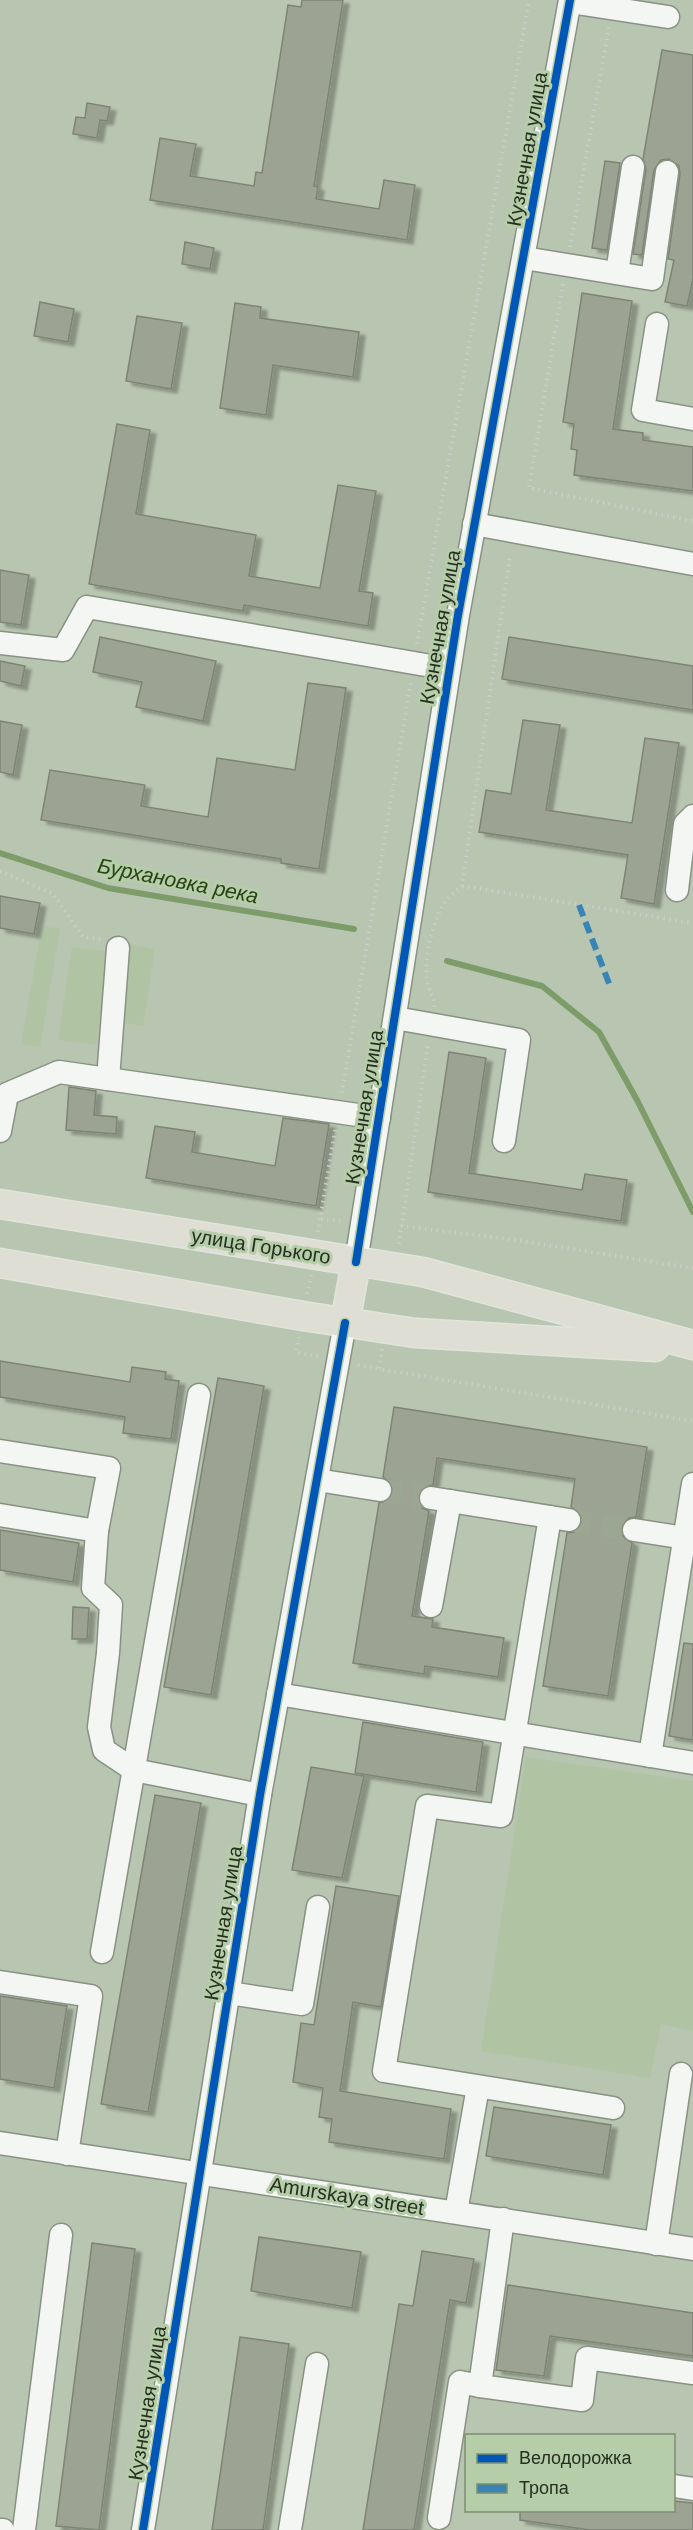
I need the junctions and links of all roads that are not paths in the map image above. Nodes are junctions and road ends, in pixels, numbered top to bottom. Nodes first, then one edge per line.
1 (570, 1) edge
2 (668, 17) dead end
3 (633, 167) dead end
4 (667, 172) dead end
5 (524, 258) junction
6 (617, 273) junction
7 (657, 324) dead end
8 (693, 419) edge
9 (474, 524) junction
10 (693, 564) edge
11 (0, 643) edge
12 (449, 669) junction
13 (693, 816) edge
14 (677, 890) dead end
15 (118, 948) road end
16 (395, 1018) junction
17 (108, 1079) junction
18 (379, 1118) junction
19 (0, 1131) edge
20 (504, 1141) dead end
21 (0, 1204) edge
22 (356, 1262) junction
23 (0, 1263) edge
24 (345, 1323) junction
25 (693, 1348) edge
26 (199, 1395) dead end
27 (0, 1451) edge
28 (317, 1480) junction
29 (693, 1484) edge
30 (380, 1490) tunnel mouth
31 (0, 1515) edge
32 (634, 1530) tunnel mouth
33 (97, 1531) junction
34 (685, 1538) junction
35 (431, 1606) dead end
36 (278, 1694) junction
37 (516, 1733) junction
38 (650, 1756) junction
39 (693, 1763) edge
40 (134, 1770) junction
41 (260, 1795) junction
42 (318, 1908) dead end
43 (102, 1952) dead end
44 (0, 1982) edge
45 (229, 1993) junction
46 (681, 2073) dead end
47 (478, 2087) junction
48 (613, 2108) dead end
49 (684, 2120) edge
50 (0, 2144) edge
51 (67, 2154) junction
52 (201, 2174) junction
53 (456, 2212) junction
54 (503, 2219) junction
55 (61, 2235) dead end
56 (656, 2244) junction
57 (693, 2249) edge
58 (317, 2364) dead end
59 (693, 2373) edge
60 (480, 2386) junction
61 (675, 2486) edge
62 (693, 2489) edge
63 (440, 2518) dead end
64 (24, 2530) edge
65 (143, 2530) edge
66 (290, 2530) edge

1 - 2 street
1 - 5 street, Кузнечная улица
3 - 6 street
4 - 6 street
5 - 6 street
5 - 9 street, Кузнечная улица
7 - 8 street
9 - 10 street
9 - 12 street, Кузнечная улица
11 - 12 street
12 - 16 street, Кузнечная улица
13 - 14 street
15 - 17 street
16 - 18 street, Кузнечная улица
16 - 20 street
17 - 18 street
17 - 19 street
18 - 22 street, Кузнечная улица
21 - 22 main road, улица Горького
22 - 24 main road, Кузнечная улица
22 - 25 main road, улица Горького
23 - 24 main road, улица Горького
24 - 25 main road, улица Горького
24 - 28 street, Кузнечная улица
26 - 40 street
27 - 33 street
28 - 30 street
28 - 36 street, Кузнечная улица
29 - 34 street
31 - 33 street
32 - 34 street
33 - 40 street
34 - 38 street
35 - 37 street
36 - 37 street
36 - 41 street, Кузнечная улица
37 - 38 street
37 - 47 street
38 - 39 street
40 - 41 street
40 - 43 street
41 - 45 street, Кузнечная улица
42 - 45 street
44 - 51 street
45 - 52 street, Кузнечная улица
46 - 49 street
47 - 48 street
47 - 53 street
49 - 56 street
50 - 51 street, Amurskaya street
51 - 52 street, Amurskaya street
52 - 53 street, Amurskaya street
52 - 65 street, Кузнечная улица
53 - 54 street, Amurskaya street
54 - 56 street, Amurskaya street
54 - 60 street
55 - 64 street
56 - 57 street, Amurskaya street
58 - 66 street
59 - 60 street
60 - 63 street
61 - 62 street

